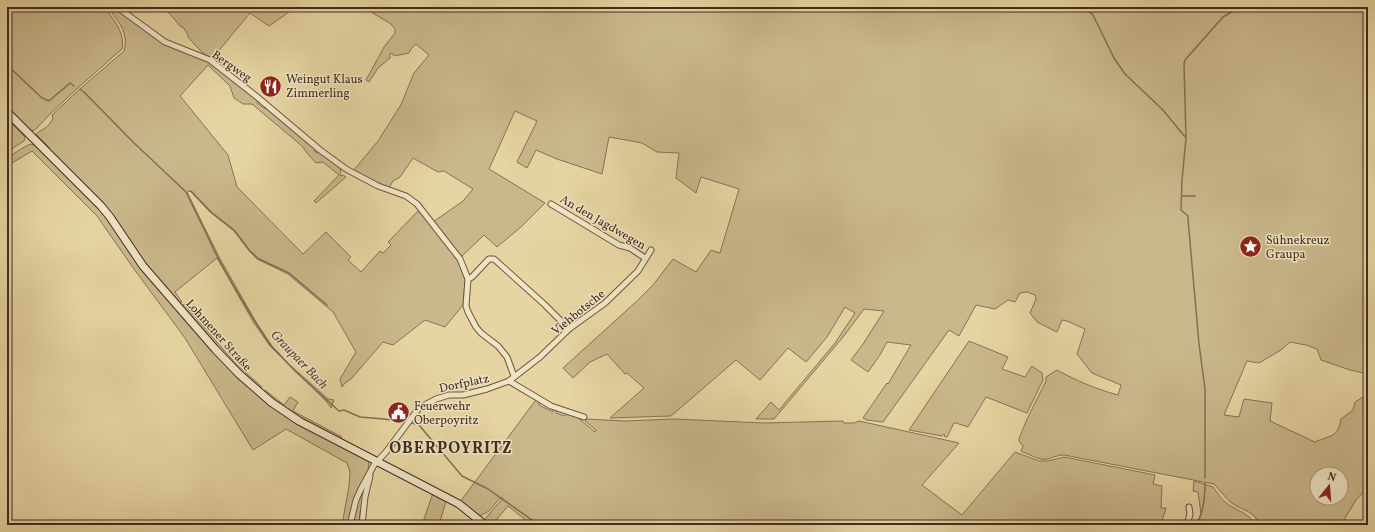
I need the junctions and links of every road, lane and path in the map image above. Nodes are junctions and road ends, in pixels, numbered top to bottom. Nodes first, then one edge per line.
1 (117, 7) edge
2 (7, 112) edge
3 (551, 204) dead end
4 (651, 250) dead end
5 (646, 258) junction
6 (468, 279) junction
7 (569, 329) junction
8 (514, 376) junction
9 (509, 381) junction
10 (584, 417) dead end
11 (378, 461) junction
12 (370, 473) junction
13 (1189, 507) dead end
14 (350, 525) edge
15 (362, 525) edge
16 (485, 525) edge
17 (1187, 525) edge

1 - 6 street, Bergweg
2 - 11 main road, Lohmener Straße
3 - 5 street, An den Jagdwegen
4 - 5 street, Viehbotsche
5 - 7 street, Viehbotsche
6 - 7 street
6 - 8 street
7 - 8 street, Viehbotsche
8 - 9 street, Viehbotsche
9 - 10 street
9 - 11 street, Dorfplatz
11 - 12 street, Dorfplatz
11 - 16 main road, Lohmener Straße
12 - 14 street, Dorfplatz
12 - 15 street
13 - 17 street

